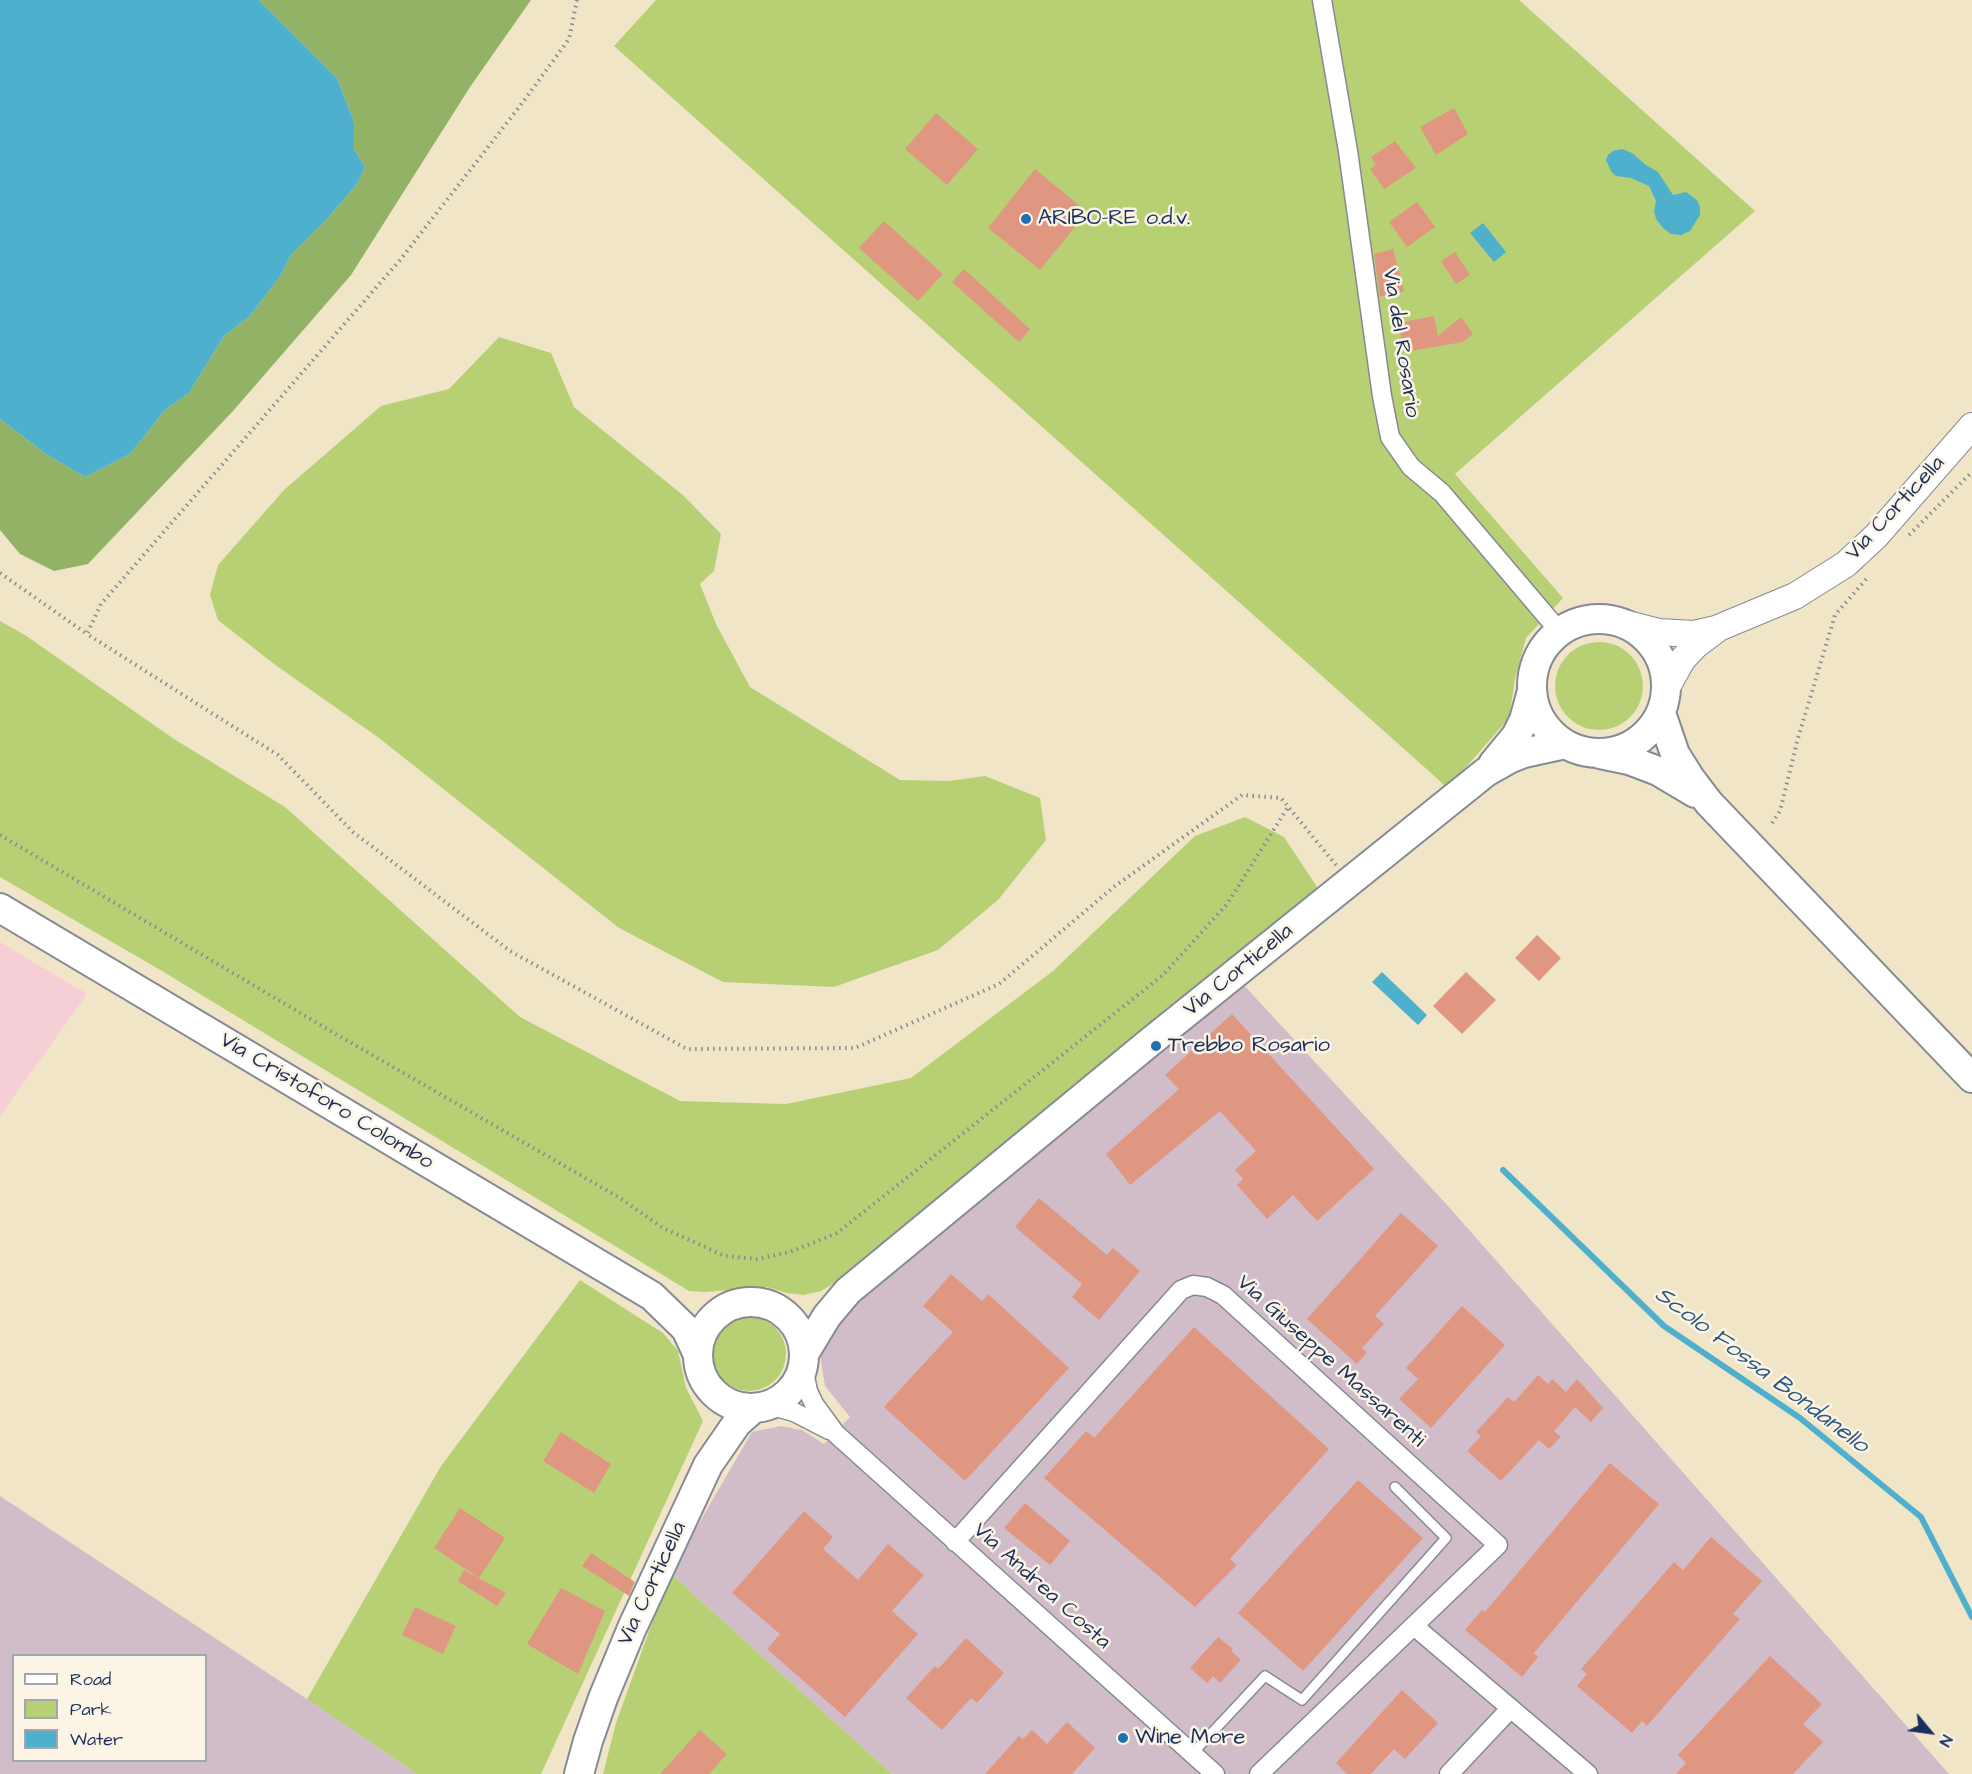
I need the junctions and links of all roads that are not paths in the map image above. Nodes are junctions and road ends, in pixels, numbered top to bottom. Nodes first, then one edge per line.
1 (1322, 0) edge
2 (1972, 426) edge
3 (1624, 623) junction
4 (1716, 629) junction
5 (1559, 631) junction
6 (1532, 691) junction
7 (1664, 701) junction
8 (1565, 744) junction
9 (1597, 753) junction
10 (1486, 772) junction
11 (1709, 803) junction
12 (0, 908) edge
13 (1972, 1078) edge
14 (848, 1291) junction
15 (652, 1296) junction
16 (770, 1305) junction
17 (726, 1308) junction
18 (698, 1355) junction
19 (804, 1360) junction
20 (708, 1386) junction
21 (761, 1407) junction
22 (836, 1434) junction
23 (708, 1465) junction
24 (1395, 1487) dead end
25 (955, 1542) junction
26 (1414, 1626) junction
27 (1510, 1709) junction
28 (1192, 1754) junction
29 (579, 1774) edge
30 (1215, 1774) edge
31 (1259, 1774) edge
32 (1449, 1774) edge
33 (1588, 1774) edge

1 - 5 street, Via del Rosario
2 - 4 street, Via Corticella
3 - 4 street, Via Corticella
3 - 5 main road
3 - 7 main road
4 - 7 street, Via Corticella
5 - 6 main road
6 - 8 main road
6 - 10 main road
7 - 9 main road
7 - 11 main road
8 - 9 main road
8 - 10 main road, Via Corticella
9 - 11 main road
10 - 14 main road, Via Corticella
11 - 13 main road
12 - 15 main road, Via Cristoforo Colombo
14 - 16 main road
14 - 19 main road, Via Corticella
15 - 17 main road, Via Cristoforo Colombo
15 - 18 main road, Via Cristoforo Colombo
16 - 17 main road
16 - 19 main road
17 - 18 main road
18 - 20 main road
19 - 21 main road
19 - 22 street, Via Andrea Costa
20 - 21 main road
20 - 23 main road
21 - 22 street, Via Andrea Costa
21 - 23 main road, Via Corticella
22 - 25 street, Via Andrea Costa
23 - 29 main road, Via Corticella
24 - 28 lane
25 - 26 street, Via Giuseppe Massarenti
25 - 28 street, Via Andrea Costa
26 - 27 street
26 - 31 street, Via Giuseppe Massarenti
27 - 32 street
27 - 33 street
28 - 30 street, Via Andrea Costa

